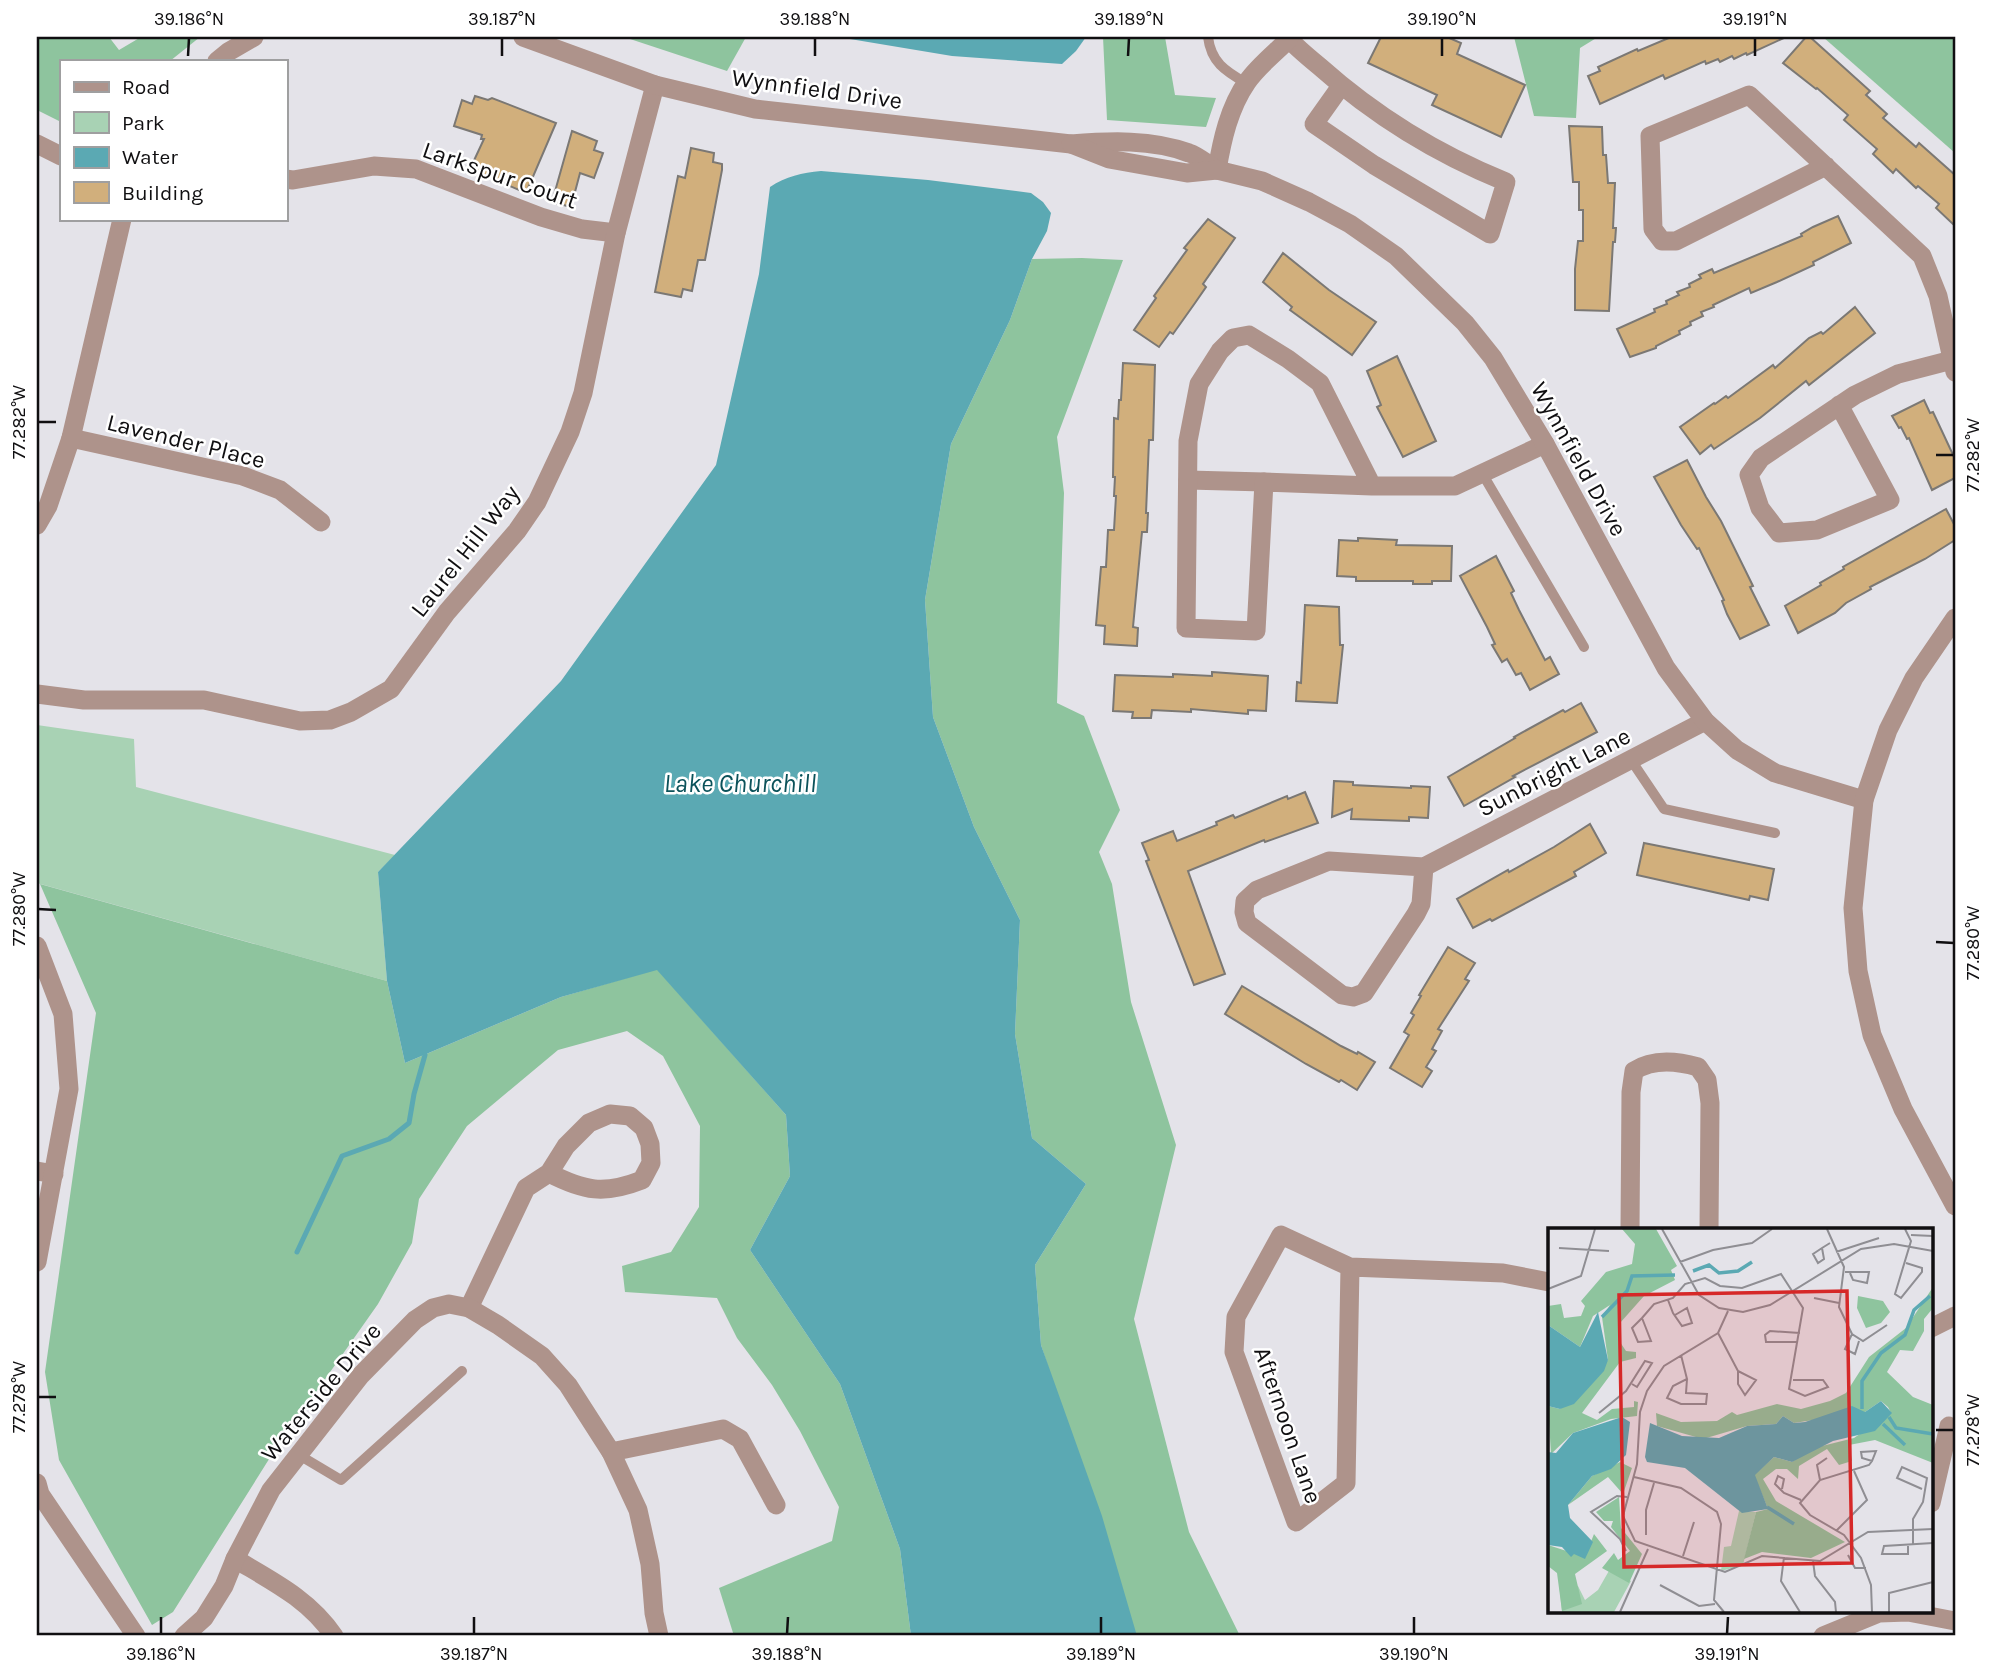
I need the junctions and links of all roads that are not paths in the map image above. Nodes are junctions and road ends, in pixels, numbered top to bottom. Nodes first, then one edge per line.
1 (254, 37) edge
2 (523, 37) edge
3 (1208, 37) edge
4 (1288, 38) edge
5 (218, 60) edge
6 (1246, 83) junction
7 (655, 85) junction
8 (1341, 86) junction
9 (37, 144) edge
10 (60, 156) edge
11 (1826, 166) junction
12 (1217, 170) junction
13 (287, 179) edge
14 (122, 220) edge
15 (616, 233) junction
16 (1954, 366) edge
17 (1839, 405) junction
18 (71, 438) junction
19 (1545, 444) junction
20 (1482, 473) junction
21 (1188, 480) junction
22 (1264, 482) junction
23 (1372, 486) junction
24 (321, 522) dead end
25 (37, 525) edge
26 (1955, 618) edge
27 (1584, 647) dead end
28 (37, 694) edge
29 (1705, 721) junction
30 (1631, 760) junction
31 (1864, 800) junction
32 (1774, 833) dead end
33 (1424, 867) junction
34 (37, 946) edge
35 (46, 1172) edge
36 (549, 1173) junction
37 (1955, 1206) edge
38 (1630, 1228) edge
39 (1709, 1228) edge
40 (37, 1262) edge
41 (1350, 1267) junction
42 (1548, 1282) edge
43 (469, 1308) junction
44 (1955, 1316) edge
45 (1932, 1328) edge
46 (462, 1371) dead end
47 (1949, 1426) dead end
48 (611, 1452) junction
49 (299, 1455) junction
50 (37, 1483) edge
51 (1932, 1499) edge
52 (776, 1505) dead end
53 (234, 1559) junction
54 (1877, 1614) edge
55 (1918, 1614) edge
56 (1955, 1621) edge
57 (136, 1636) edge
58 (184, 1636) edge
59 (334, 1636) edge
60 (659, 1636) edge
61 (1823, 1636) edge

1 - 5 street
2 - 7 street, Wynnfield Drive
3 - 6 lane
4 - 6 street
4 - 8 street
6 - 12 street
7 - 12 street, Wynnfield Drive
7 - 15 street, Laurel Hill Way
8 - 8 street
9 - 10 street
11 - 11 street
11 - 16 street
12 - 19 street, Wynnfield Drive
13 - 15 street, Larkspur Court
14 - 18 street
15 - 28 street, Laurel Hill Way
16 - 17 street
17 - 17 street
18 - 24 street, Lavender Place
18 - 25 street
19 - 20 street
19 - 29 street, Wynnfield Drive
20 - 23 street
20 - 27 lane
21 - 22 street
21 - 22 street
21 - 23 street
22 - 23 street
26 - 31 street
29 - 30 street, Sunbright Lane
29 - 31 street, Wynnfield Drive
30 - 32 lane
30 - 33 street, Sunbright Lane
31 - 37 street
33 - 33 street
34 - 35 street
35 - 40 street
36 - 36 street
36 - 43 street
38 - 39 street
41 - 41 street, Afternoon Lane
41 - 42 street, Afternoon Lane
43 - 48 street, Waterside Drive
43 - 49 street, Waterside Drive
44 - 45 street
46 - 49 lane
47 - 51 street
48 - 52 street
48 - 60 street, Waterside Drive
49 - 53 street, Waterside Drive
50 - 57 street
53 - 58 street, Waterside Drive
53 - 59 street
54 - 61 street
55 - 56 street

